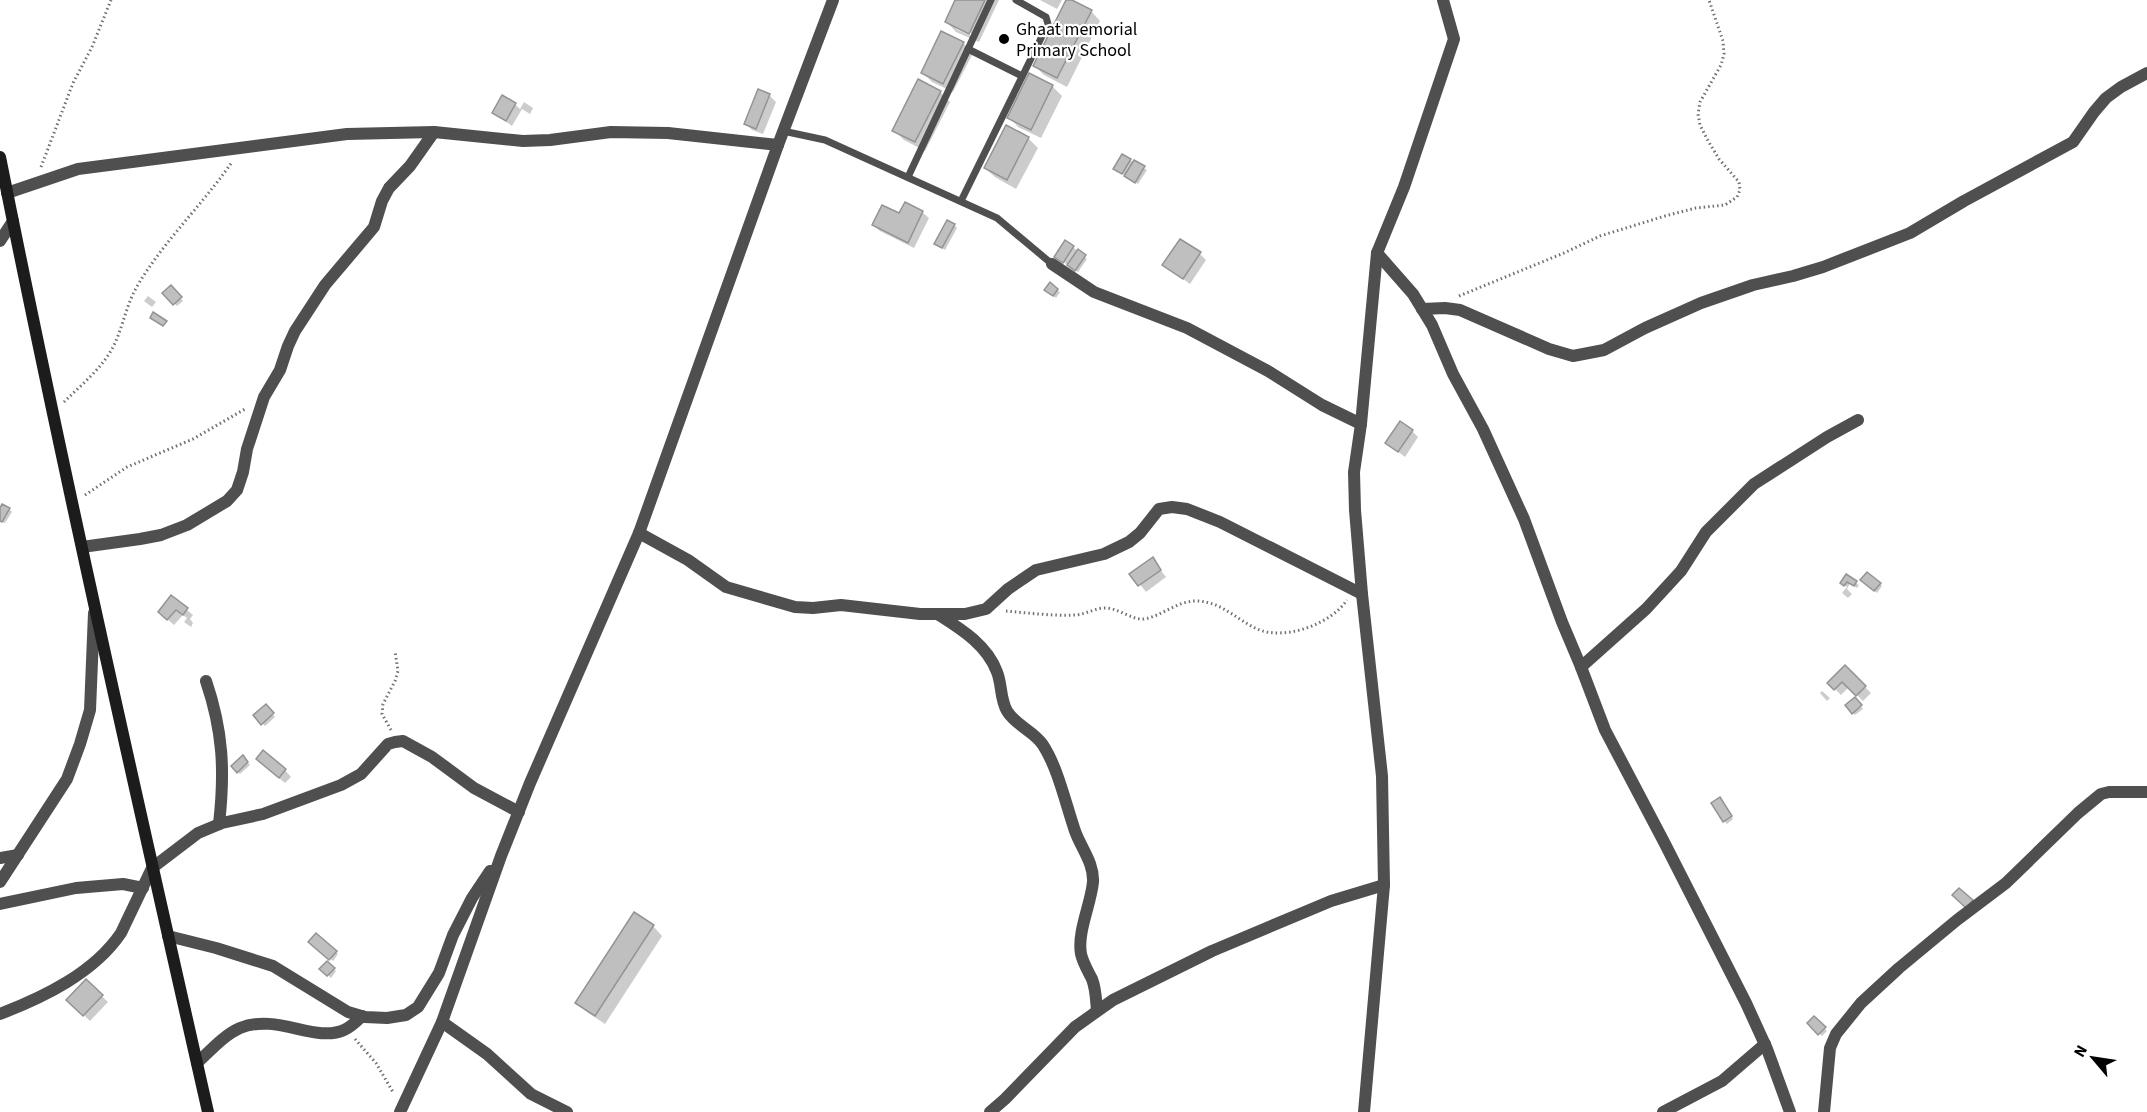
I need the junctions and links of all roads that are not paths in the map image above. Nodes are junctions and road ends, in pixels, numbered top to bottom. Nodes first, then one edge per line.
1 (833, 0) edge
2 (991, 0) edge
3 (1016, 0) edge
4 (1443, 0) edge
5 (968, 49) junction
6 (2147, 73) edge
7 (1022, 76) junction
8 (783, 130) junction
9 (435, 132) junction
10 (778, 145) junction
11 (0, 157) edge
12 (908, 177) junction
13 (7, 194) junction
14 (961, 201) junction
15 (13, 221) junction
16 (0, 241) edge
17 (1377, 253) junction
18 (1052, 264) joint
19 (1427, 308) junction
20 (1858, 420) dead end
21 (1361, 424) junction
22 (639, 533) junction
23 (82, 547) junction
24 (1362, 594) junction
25 (94, 602) junction
26 (938, 615) junction
27 (1581, 667) junction
28 (206, 681) dead end
29 (2147, 792) edge
30 (519, 812) junction
31 (219, 824) junction
32 (18, 855) junction
33 (501, 856) junction
34 (0, 858) edge
35 (152, 868) junction
36 (0, 882) edge
37 (1384, 885) junction
38 (143, 888) junction
39 (0, 904) edge
40 (168, 936) junction
41 (1096, 1011) junction
42 (0, 1014) edge
43 (363, 1016) junction
44 (442, 1022) junction
45 (1765, 1044) junction
46 (197, 1063) junction
47 (208, 1112) edge
48 (400, 1112) edge
49 (567, 1112) edge
50 (990, 1112) edge
51 (1364, 1112) edge
52 (1663, 1112) edge
53 (1791, 1112) edge
54 (1824, 1112) edge

1 - 8 street
2 - 5 lane
3 - 7 lane
4 - 17 street
5 - 7 lane
5 - 12 lane
6 - 19 street
7 - 14 lane
8 - 10 street
8 - 12 lane
9 - 10 street
9 - 13 street
9 - 23 street
10 - 22 street
11 - 13 street
12 - 14 lane
13 - 15 street
14 - 18 lane
15 - 16 street
15 - 23 street
17 - 19 street
17 - 21 street
18 - 21 street
19 - 27 street
20 - 27 street
21 - 24 street
22 - 26 street
22 - 30 street
23 - 25 street
24 - 26 street
24 - 37 street
25 - 32 street
25 - 35 street
26 - 41 street
27 - 45 street
28 - 31 street
29 - 54 street
30 - 31 street
30 - 33 street
31 - 35 street
32 - 34 street
32 - 36 street
33 - 43 street
33 - 44 street
35 - 38 street
35 - 40 street
37 - 41 street
37 - 51 street
38 - 39 street
38 - 42 street
40 - 43 street
40 - 46 street
41 - 50 street
43 - 46 street
44 - 48 street
44 - 49 street
45 - 52 street
45 - 53 street
46 - 47 street

